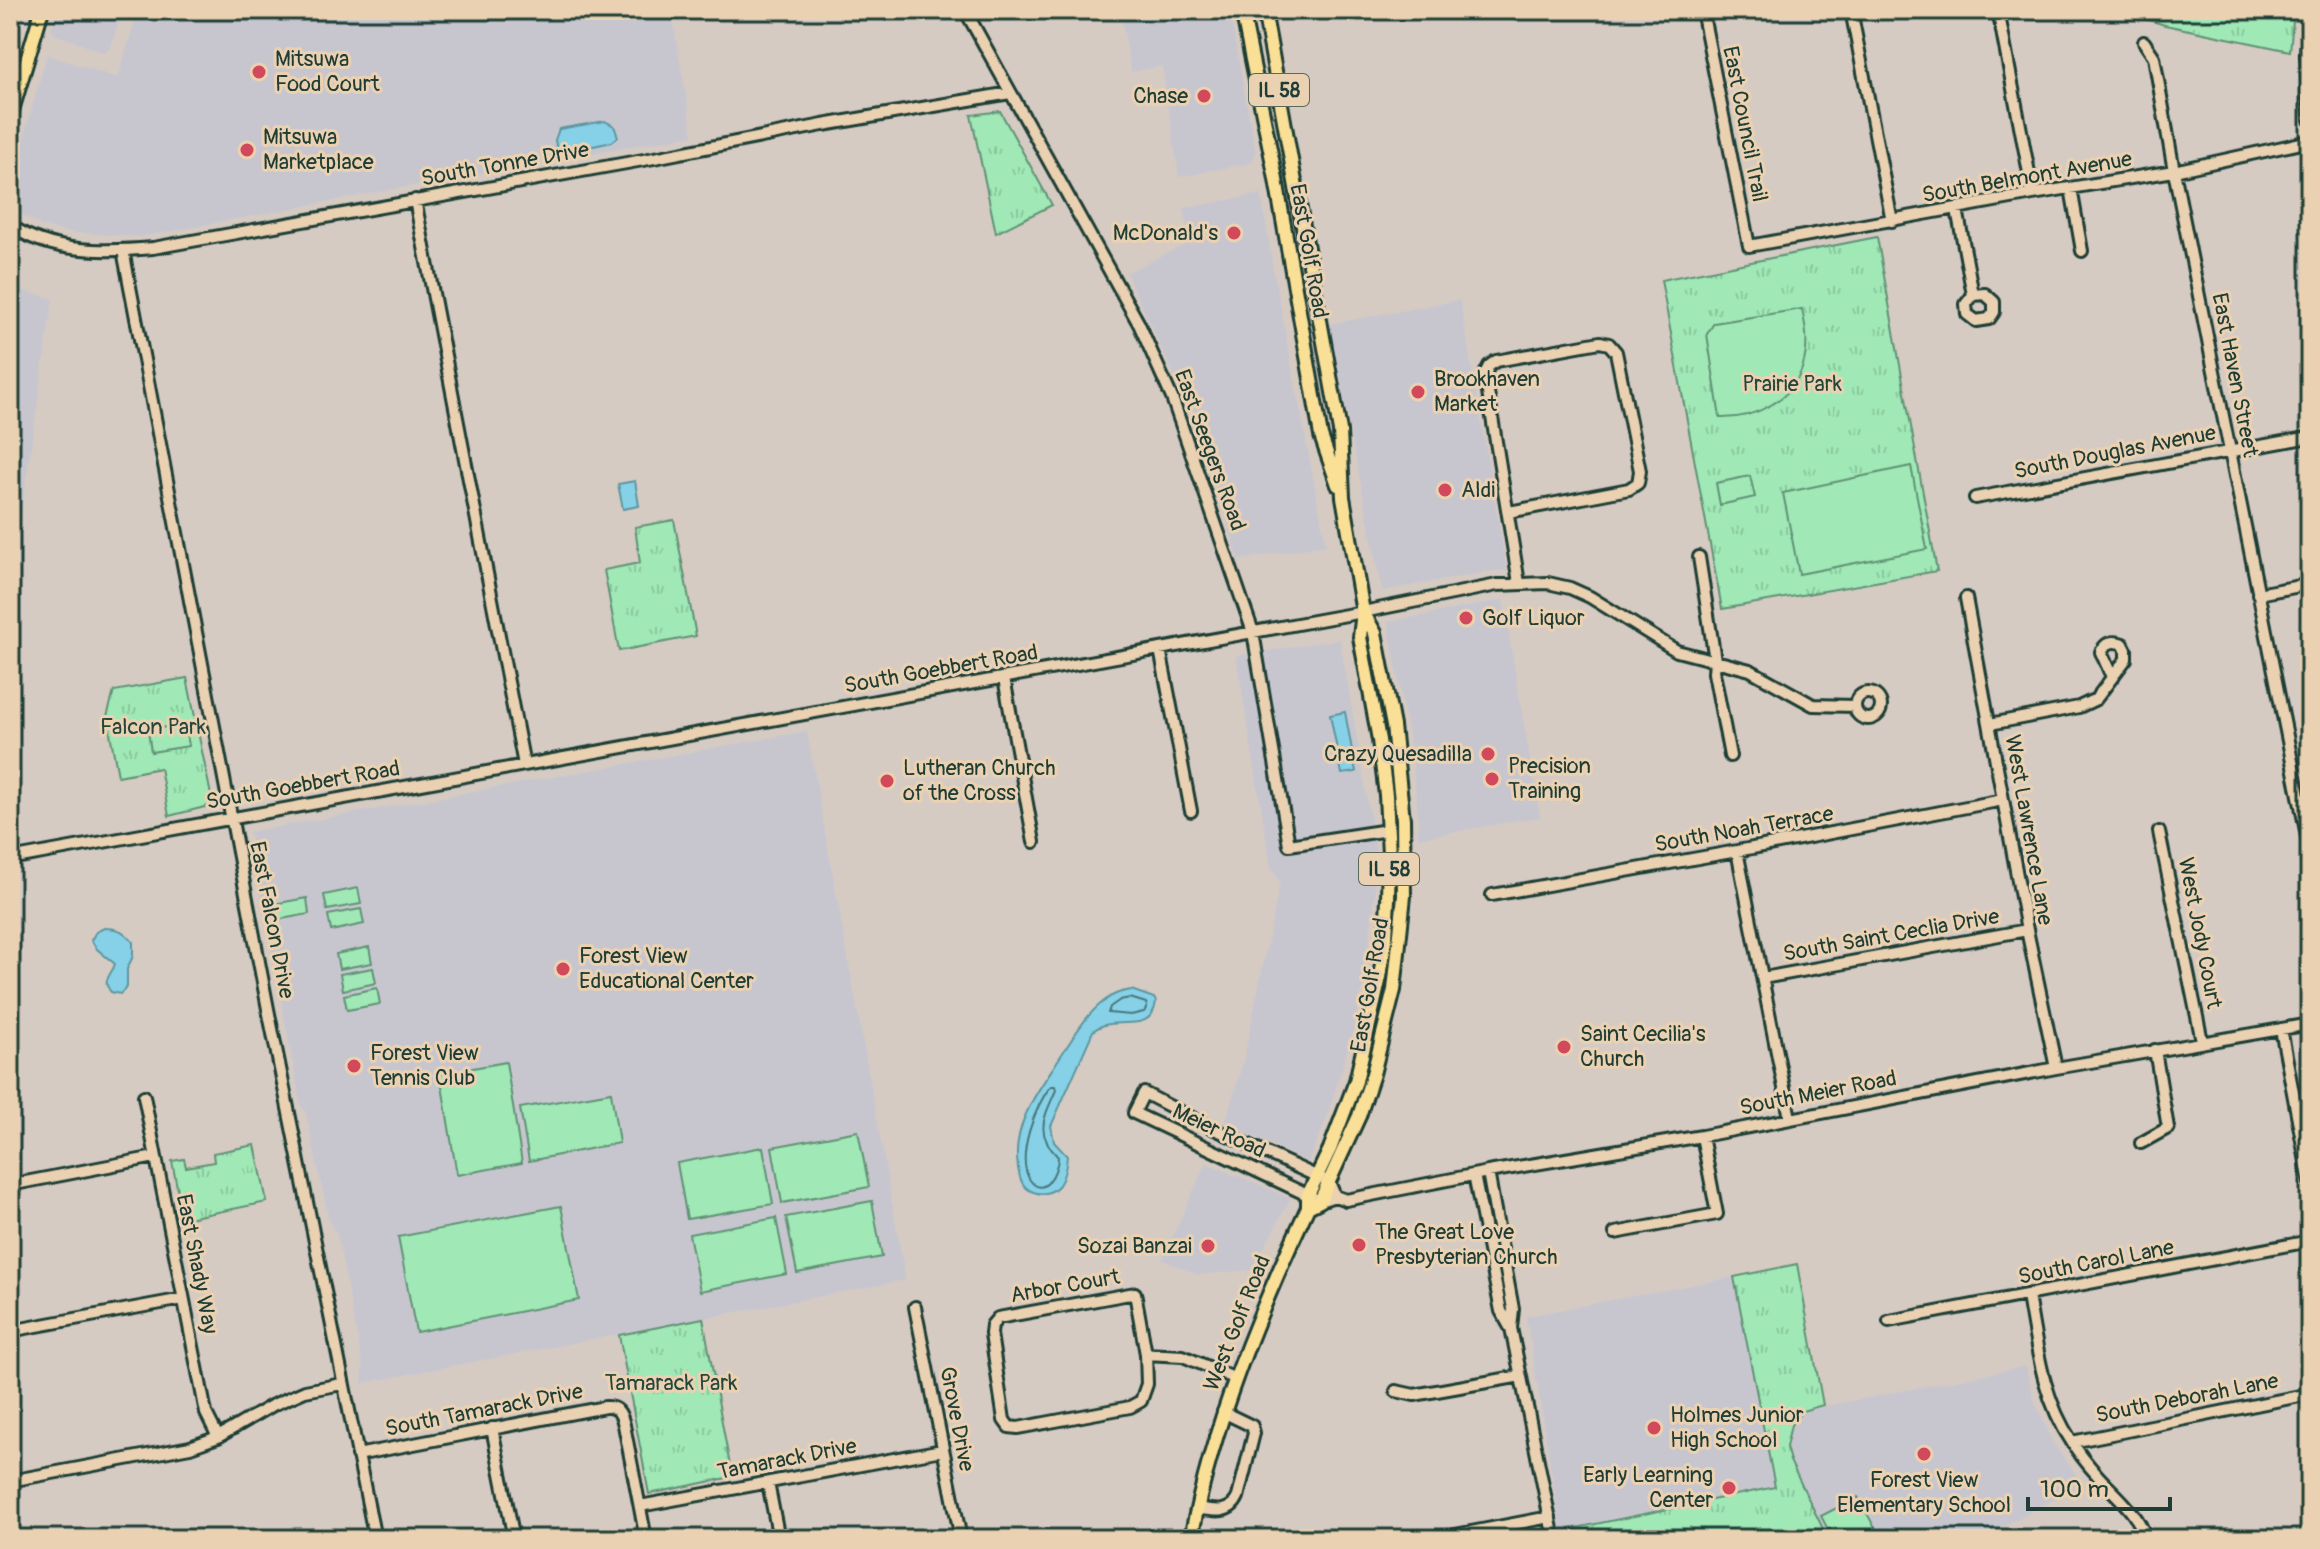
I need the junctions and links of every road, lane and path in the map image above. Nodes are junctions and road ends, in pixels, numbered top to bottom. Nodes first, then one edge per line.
1 (14, 10) edge
2 (42, 10) edge
3 (965, 10) edge
4 (1242, 10) edge
5 (1264, 10) edge
6 (1702, 10) edge
7 (1851, 10) edge
8 (1998, 10) edge
9 (2310, 10) edge
10 (10, 24) edge
11 (2144, 42) dead end
12 (1010, 93) junction
13 (10, 117) edge
14 (2310, 120) edge
15 (2310, 141) edge
16 (2174, 171) junction
17 (2071, 188) junction
18 (2033, 194) junction
19 (415, 200) junction
20 (1957, 209) junction
21 (1892, 221) junction
22 (10, 225) edge
23 (1749, 246) joint
24 (123, 250) junction
25 (2082, 251) dead end
26 (1973, 295) dead end
27 (2310, 437) edge
28 (2229, 451) junction
29 (1343, 497) junction
30 (1975, 498) dead end
31 (1509, 512) junction
32 (1699, 557) dead end
33 (1519, 583) junction
34 (2310, 584) edge
35 (2258, 594) junction
36 (1966, 598) dead end
37 (1363, 612) junction
38 (1253, 632) junction
39 (1160, 649) junction
40 (1715, 660) junction
41 (2112, 677) dead end
42 (1004, 678) junction
43 (1855, 706) dead end
44 (1990, 724) junction
45 (1730, 756) dead end
46 (524, 765) junction
47 (2003, 800) junction
48 (1191, 811) dead end
49 (231, 818) junction
50 (1388, 830) junction
51 (2159, 832) dead end
52 (1034, 842) dead end
53 (1737, 851) junction
54 (2310, 851) edge
55 (10, 859) edge
56 (1492, 895) dead end
57 (2027, 930) junction
58 (1763, 978) junction
59 (2310, 1024) edge
60 (2281, 1029) junction
61 (2202, 1041) junction
62 (2155, 1050) junction
63 (2056, 1068) junction
64 (144, 1096) dead end
65 (1790, 1118) junction
66 (1702, 1136) junction
67 (2141, 1143) dead end
68 (155, 1157) junction
69 (1488, 1172) junction
70 (1474, 1175) junction
71 (1317, 1176) junction
72 (1329, 1182) junction
73 (2310, 1183) edge
74 (10, 1185) edge
75 (1335, 1196) junction
76 (1312, 1201) junction
77 (1615, 1233) dead end
78 (2310, 1241) edge
79 (1289, 1249) joint
80 (2028, 1296) junction
81 (183, 1299) junction
82 (915, 1307) dead end
83 (1889, 1321) dead end
84 (1511, 1328) junction
85 (10, 1331) edge
86 (1146, 1354) junction
87 (1521, 1376) junction
88 (1236, 1379) junction
89 (342, 1384) junction
90 (1396, 1391) dead end
91 (2310, 1394) edge
92 (1223, 1412) junction
93 (492, 1428) junction
94 (218, 1437) junction
95 (2072, 1442) junction
96 (942, 1450) junction
97 (357, 1455) junction
98 (10, 1481) edge
99 (768, 1483) junction
100 (640, 1506) junction
101 (1197, 1508) junction
102 (1550, 1517) junction
103 (375, 1539) edge
104 (514, 1539) edge
105 (646, 1539) edge
106 (779, 1539) edge
107 (961, 1539) edge
108 (1191, 1539) edge
109 (1434, 1539) edge
110 (1554, 1539) edge
111 (2146, 1539) edge

1 - 10 main road
2 - 13 main road
3 - 12 street, East Seegers Road
4 - 29 main road, East Golf Road / IL 58
5 - 29 main road, East Golf Road / IL 58
6 - 23 street, East Council Trail
7 - 21 street
8 - 18 street
9 - 14 street
11 - 16 street, East Haven Street
12 - 19 street, South Tonne Drive
12 - 38 street, East Seegers Road
15 - 16 street, South Belmont Avenue
16 - 17 street, South Belmont Avenue
16 - 28 street, East Haven Street
17 - 18 street, South Belmont Avenue
17 - 25 street
18 - 20 street, South Belmont Avenue
19 - 24 street, South Tonne Drive
19 - 46 street
20 - 21 street, South Belmont Avenue
20 - 26 street
21 - 23 street, South Belmont Avenue
22 - 24 street, South Tonne Drive
24 - 49 street, East Falcon Drive
27 - 28 street, South Douglas Avenue
28 - 30 street, South Douglas Avenue
28 - 35 street, East Haven Street
29 - 37 main road, East Golf Road / IL 58
31 - 31 street
31 - 33 street
32 - 40 street
33 - 37 street, South Goebbert Road
33 - 40 street, South Goebbert Road
34 - 35 street
35 - 54 street, East Haven Street
36 - 44 street, West Lawrence Lane
37 - 38 street, South Goebbert Road
37 - 50 main road, East Golf Road / IL 58
37 - 72 main road, East Golf Road / IL 58
38 - 39 street, South Goebbert Road
38 - 50 street, East Seegers Road
39 - 42 street, South Goebbert Road
39 - 48 street
40 - 43 street, South Goebbert Road
40 - 45 street
41 - 44 street
42 - 46 street, South Goebbert Road
42 - 52 street
44 - 47 street, West Lawrence Lane
46 - 49 street, South Goebbert Road
47 - 53 street, South Noah Terrace
47 - 57 street, West Lawrence Lane
49 - 55 street, South Goebbert Road
49 - 89 street, East Falcon Drive
50 - 71 main road, East Golf Road / IL 58
51 - 61 street, West Jody Court
53 - 56 street, South Noah Terrace
53 - 58 street
57 - 58 street, South Saint Ceclia Drive
57 - 63 street, West Lawrence Lane
58 - 65 street
59 - 60 street, South Meier Road
60 - 61 street, South Meier Road
60 - 73 street
61 - 62 street, South Meier Road
62 - 63 street, South Meier Road
62 - 67 street
63 - 65 street, South Meier Road
64 - 68 street, East Shady Way
65 - 66 street, South Meier Road
66 - 69 street, South Meier Road
66 - 77 street
68 - 74 street
68 - 81 street, East Shady Way
69 - 70 street, South Meier Road
69 - 84 street
70 - 75 street, South Meier Road
70 - 84 street
71 - 72 street
71 - 76 main road, East Golf Road / IL 58
71 - 76 street, Meier Road
72 - 75 street
72 - 76 main road, East Golf Road / IL 58
75 - 76 street, South Meier Road
76 - 79 main road, East Golf Road / IL 58
78 - 80 street, South Carol Lane
79 - 88 main road, West Golf Road / IL 58
80 - 83 street, South Carol Lane
80 - 95 street
81 - 85 street
81 - 94 street, East Shady Way
82 - 96 street, Grove Drive
84 - 87 street
86 - 86 street, Arbor Court
86 - 88 street
87 - 90 street
87 - 102 street
88 - 92 main road, West Golf Road / IL 58
89 - 94 street
89 - 97 street, East Falcon Drive
91 - 95 street, South Deborah Lane
92 - 101 main road, West Golf Road / IL 58
92 - 101 street, West Golf Road
93 - 97 street, South Tamarack Drive
93 - 100 street, South Tamarack Drive
93 - 104 street
94 - 98 street
95 - 111 street
96 - 99 street, Tamarack Drive
96 - 107 street, Grove Drive
97 - 103 street, East Falcon Drive
99 - 100 street, Tamarack Drive
99 - 106 street
100 - 105 street
101 - 108 main road, West Golf Road / IL 58
102 - 109 street
102 - 110 street

